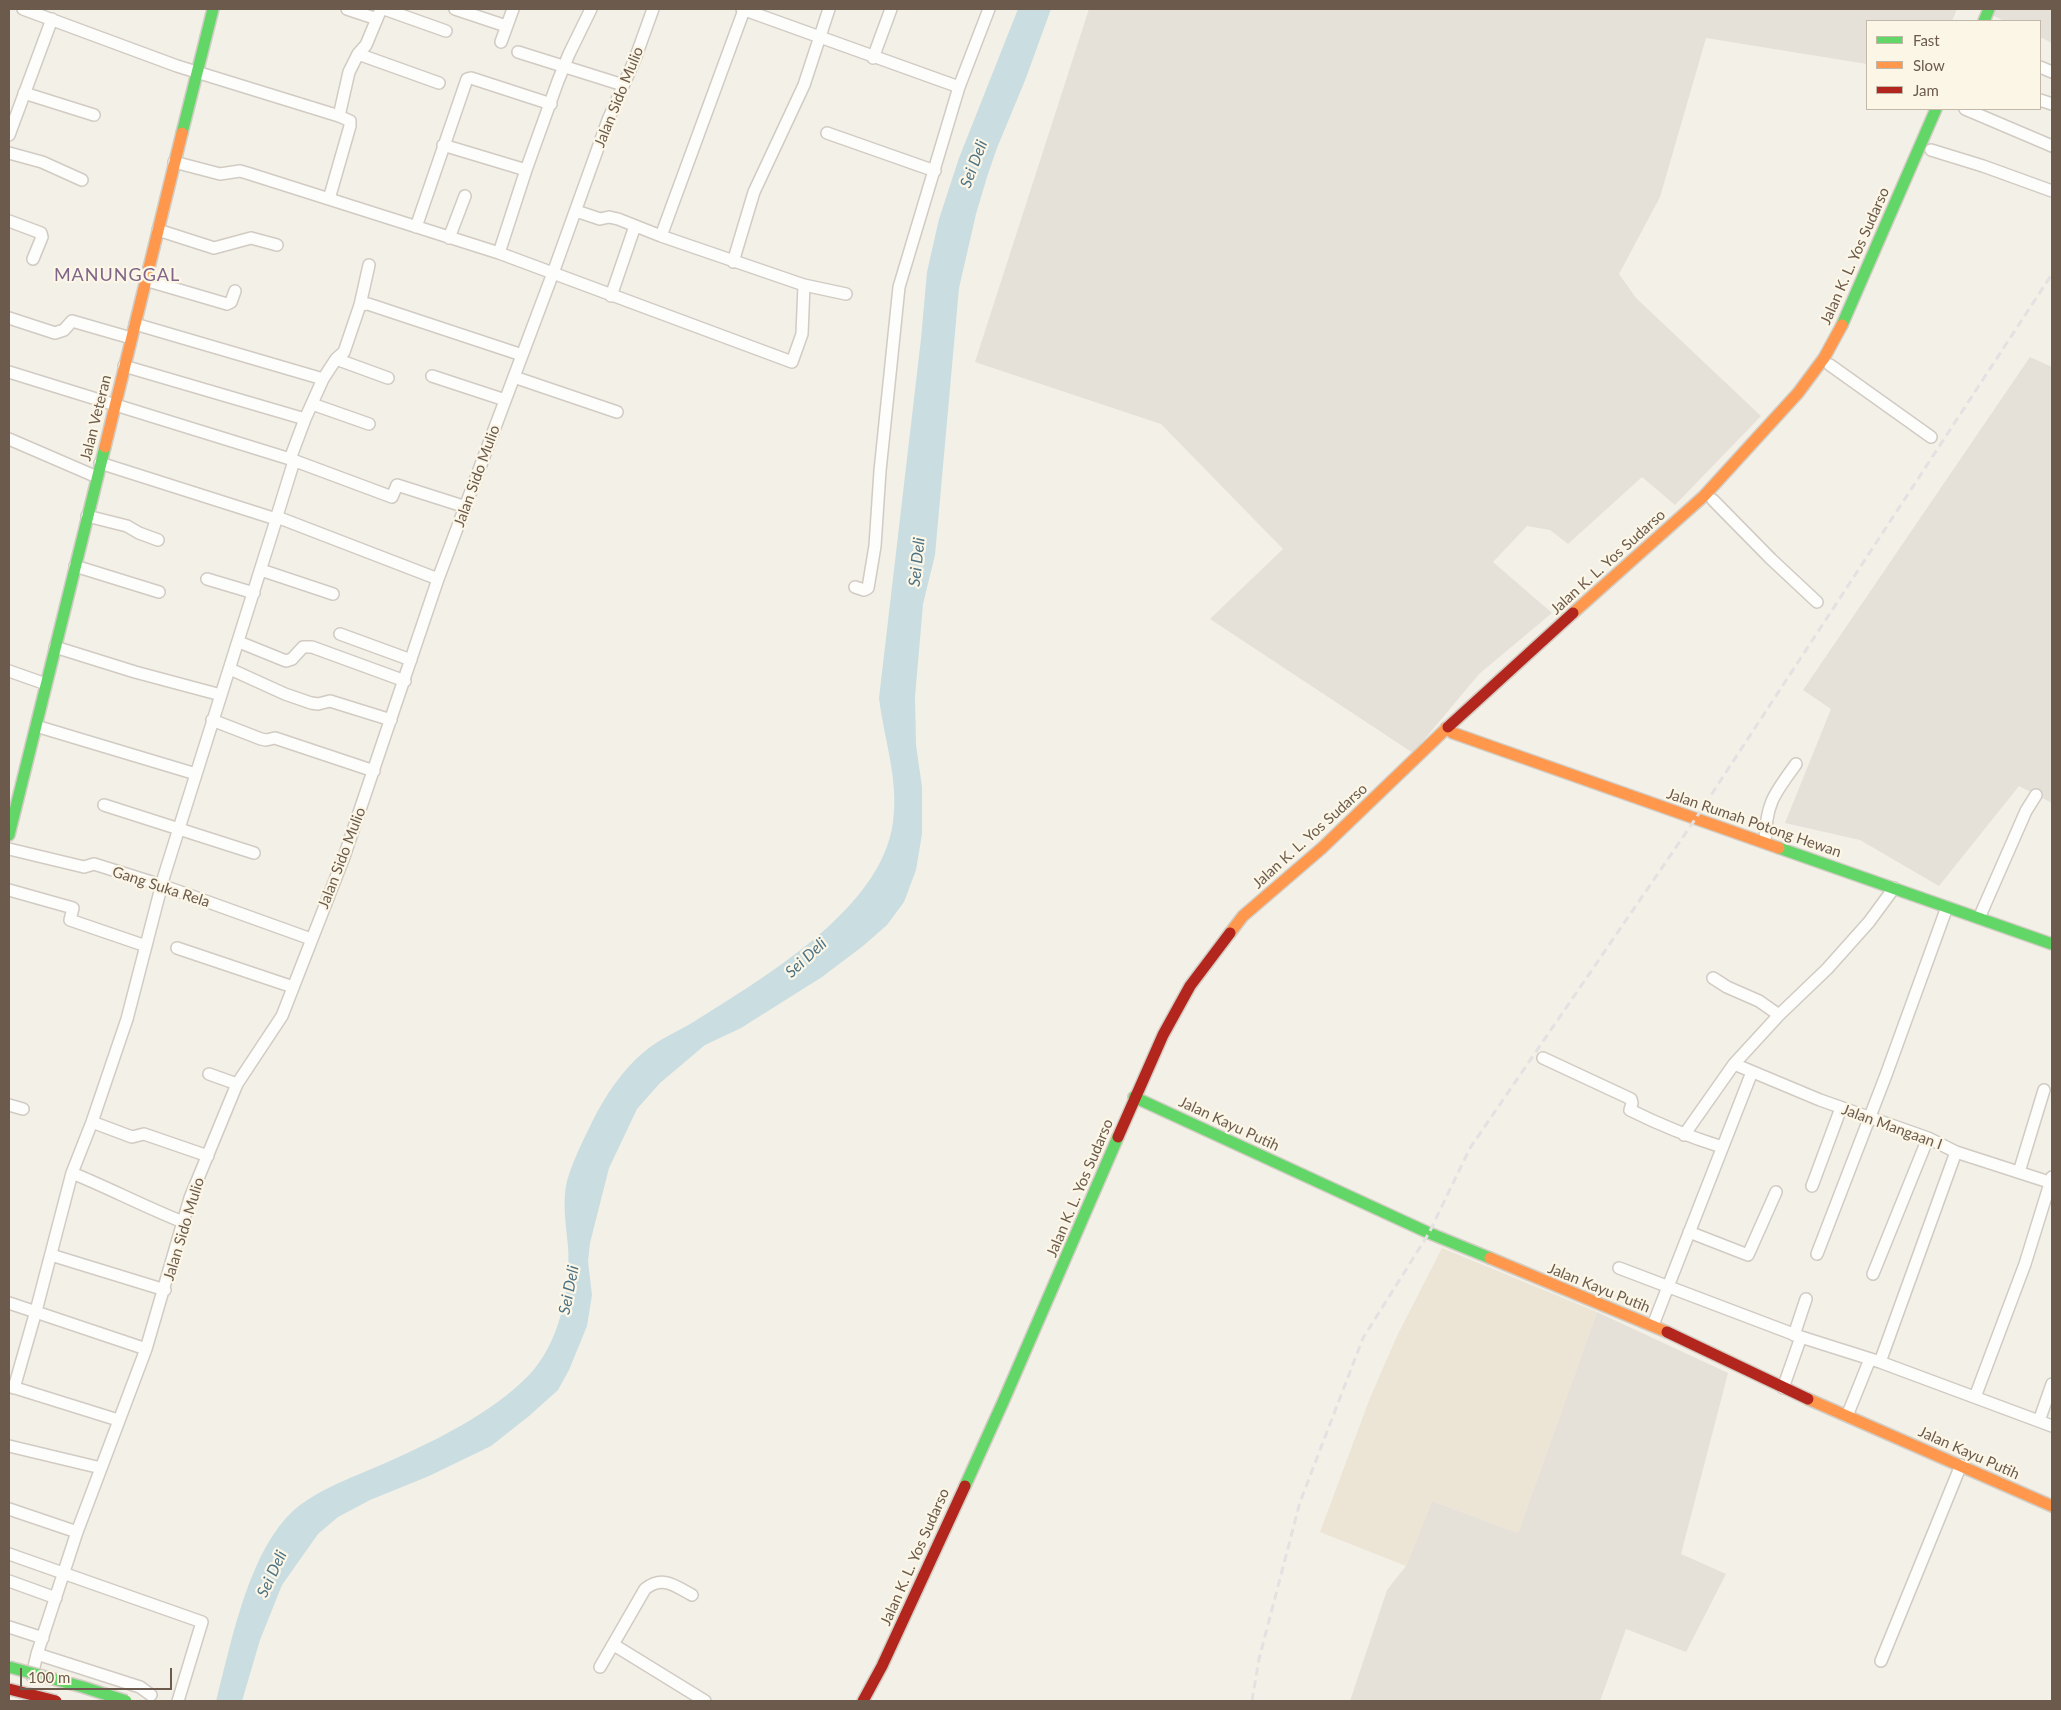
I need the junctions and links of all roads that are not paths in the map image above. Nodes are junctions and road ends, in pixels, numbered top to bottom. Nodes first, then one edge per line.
1 (23, 9) edge
2 (213, 9) edge
3 (347, 9) edge
4 (455, 9) edge
5 (513, 9) edge
6 (591, 9) edge
7 (653, 9) edge
8 (743, 9) edge
9 (829, 9) edge
10 (891, 9) edge
11 (989, 9) edge
12 (381, 12) edge
13 (52, 19) junction
14 (506, 26) junction
15 (446, 30) dead end
16 (819, 36) junction
17 (501, 42) dead end
18 (518, 52) dead end
19 (358, 54) junction
20 (873, 58) junction
21 (564, 66) junction
22 (197, 72) junction
23 (439, 83) dead end
24 (624, 85) junction
25 (959, 87) junction
26 (24, 92) junction
27 (551, 104) junction
28 (1936, 110) edge
29 (1967, 110) edge
30 (12, 114) edge
31 (94, 115) dead end
32 (339, 116) junction
33 (827, 133) dead end
34 (9, 136) edge
35 (443, 145) junction
36 (1932, 146) joint
37 (2052, 146) edge
38 (9, 153) edge
39 (174, 162) junction
40 (526, 170) junction
41 (935, 171) junction
42 (82, 180) dead end
43 (2052, 191) edge
44 (465, 196) dead end
45 (329, 199) junction
46 (576, 211) junction
47 (9, 220) edge
48 (635, 226) junction
49 (416, 227) junction
50 (158, 230) junction
51 (661, 236) junction
52 (449, 238) junction
53 (277, 246) dead end
54 (499, 253) junction
55 (33, 259) dead end
56 (733, 262) junction
57 (369, 265) dead end
58 (554, 273) junction
59 (146, 280) junction
60 (804, 285) junction
61 (235, 291) dead end
62 (846, 294) dead end
63 (611, 296) junction
64 (360, 305) junction
65 (9, 318) edge
66 (134, 324) junction
67 (131, 338) junction
68 (522, 356) junction
69 (336, 359) junction
70 (1830, 365) junction
71 (124, 366) junction
72 (9, 372) edge
73 (432, 376) dead end
74 (514, 377) junction
75 (323, 378) junction
76 (388, 378) dead end
77 (506, 400) junction
78 (115, 404) junction
79 (312, 404) junction
80 (617, 412) dead end
81 (305, 419) junction
82 (369, 424) dead end
83 (1930, 437) dead end
84 (9, 439) edge
85 (292, 460) junction
86 (100, 463) junction
87 (97, 477) junction
88 (1713, 500) junction
89 (466, 508) junction
90 (87, 516) junction
91 (277, 518) junction
92 (158, 540) dead end
93 (75, 566) junction
94 (261, 570) junction
95 (207, 578) dead end
96 (438, 579) junction
97 (855, 587) dead end
98 (159, 592) dead end
99 (254, 593) junction
100 (332, 594) dead end
101 (1817, 602) dead end
102 (340, 634) dead end
103 (239, 642) junction
104 (55, 647) junction
105 (411, 660) junction
106 (230, 669) junction
107 (9, 671) edge
108 (405, 681) junction
109 (46, 684) junction
110 (221, 695) junction
111 (212, 720) junction
112 (391, 720) junction
113 (36, 726) junction
114 (1450, 730) junction
115 (1796, 764) dead end
116 (374, 771) junction
117 (196, 774) junction
118 (2036, 795) dead end
119 (104, 805) dead end
120 (179, 828) junction
121 (9, 835) edge
122 (1765, 842) junction
123 (9, 849) edge
124 (254, 853) dead end
125 (1310, 874) dead end
126 (161, 885) junction
127 (1894, 888) junction
128 (9, 890) edge
129 (1947, 906) junction
130 (1979, 918) junction
131 (311, 939) junction
132 (2052, 944) edge
133 (146, 946) junction
134 (177, 948) dead end
135 (1233, 948) dead end
136 (1713, 978) dead end
137 (292, 987) junction
138 (1779, 1015) junction
139 (1543, 1058) dead end
140 (1734, 1064) junction
141 (1752, 1072) junction
142 (209, 1074) dead end
143 (237, 1084) junction
144 (2044, 1090) dead end
145 (1140, 1099) junction
146 (9, 1105) edge
147 (1841, 1108) junction
148 (23, 1109) dead end
149 (1869, 1117) junction
150 (92, 1122) junction
151 (1136, 1125) dead end
152 (1684, 1135) junction
153 (1928, 1138) junction
154 (1722, 1147) junction
155 (1956, 1152) junction
156 (208, 1156) junction
157 (2019, 1172) junction
158 (72, 1173) junction
159 (2052, 1181) edge
160 (1812, 1186) dead end
161 (1776, 1192) dead end
162 (183, 1222) junction
163 (1689, 1232) junction
164 (1085, 1243) dead end
165 (1817, 1254) dead end
166 (51, 1255) junction
167 (1619, 1268) dead end
168 (1872, 1274) dead end
169 (1668, 1288) junction
170 (165, 1290) junction
171 (1806, 1300) dead end
172 (9, 1303) edge
173 (36, 1311) junction
174 (1653, 1326) junction
175 (1798, 1336) junction
176 (146, 1349) junction
177 (1875, 1361) junction
178 (2052, 1384) edge
179 (11, 1387) edge
180 (1783, 1388) junction
181 (1975, 1397) junction
182 (1847, 1416) junction
183 (118, 1420) junction
184 (2039, 1421) junction
185 (2052, 1426) edge
186 (9, 1446) edge
187 (1961, 1465) junction
188 (101, 1468) junction
189 (2052, 1506) edge
190 (9, 1508) edge
191 (77, 1532) junction
192 (9, 1554) edge
193 (64, 1572) junction
194 (9, 1581) edge
195 (692, 1595) dead end
196 (56, 1598) junction
197 (920, 1611) dead end
198 (9, 1627) edge
199 (43, 1638) junction
200 (614, 1645) junction
201 (37, 1654) junction
202 (1881, 1661) dead end
203 (600, 1667) dead end
204 (9, 1668) edge
205 (9, 1689) edge
206 (151, 1695) dead end
207 (23, 1701) edge
208 (56, 1701) edge
209 (126, 1701) edge
210 (178, 1701) edge
211 (705, 1701) edge
212 (863, 1701) edge

1 - 13 street
2 - 22 main road, Jalan Veteran
3 - 12 street
4 - 14 street
5 - 14 street
6 - 21 street
7 - 24 street, Jalan Sido Mulio
8 - 16 street
8 - 51 street
9 - 16 street
10 - 20 street
11 - 25 street
12 - 15 street
12 - 19 street
13 - 22 street
13 - 26 street
14 - 17 street
16 - 20 street
16 - 56 street
18 - 21 street
19 - 23 street
19 - 32 street
20 - 25 street
21 - 24 street
21 - 27 street
22 - 32 street
22 - 39 main road, Jalan Veteran
24 - 46 street, Jalan Sido Mulio
25 - 41 street
26 - 30 street
26 - 31 street
27 - 35 street
27 - 40 street
28 - 114 main road, Jalan K. L. Yos Sudarso
29 - 37 street
30 - 34 street
32 - 45 street
33 - 41 street
35 - 40 street
35 - 49 street
36 - 43 street
36 - 70 main road, Jalan K. L. Yos Sudarso
38 - 42 street
39 - 45 street
39 - 50 main road, Jalan Veteran
40 - 54 street
41 - 97 street
44 - 52 street
45 - 49 street
46 - 48 street
46 - 58 street, Jalan Sido Mulio
47 - 55 street
48 - 51 street
48 - 63 street
49 - 52 street
50 - 53 street
50 - 59 main road, Jalan Veteran
51 - 56 street
52 - 54 street
54 - 58 street
56 - 60 street
57 - 64 street
58 - 63 street
58 - 68 street, Jalan Sido Mulio
59 - 61 street
59 - 66 main road, Jalan Veteran
60 - 62 street
60 - 63 street
64 - 68 street
64 - 69 street
65 - 67 street
66 - 67 main road, Jalan Veteran
66 - 75 street
67 - 71 main road, Jalan Veteran
68 - 74 street, Jalan Sido Mulio
69 - 75 street
69 - 76 street
70 - 83 street
70 - 88 main road, Jalan K. L. Yos Sudarso
71 - 78 main road, Jalan Veteran
71 - 81 street
72 - 78 street
73 - 77 street
74 - 77 street, Jalan Sido Mulio
74 - 80 street
75 - 79 street
77 - 89 street, Jalan Sido Mulio
78 - 85 street
78 - 86 main road, Jalan Veteran
79 - 81 street
79 - 82 street
81 - 85 street
84 - 87 street
85 - 89 street
85 - 91 street
86 - 87 main road, Jalan Veteran
86 - 91 street
87 - 90 main road, Jalan Veteran
88 - 101 street
88 - 114 main road, Jalan K. L. Yos Sudarso
89 - 96 street, Jalan Sido Mulio
90 - 92 street
90 - 93 main road, Jalan Veteran
91 - 94 street
91 - 96 street
93 - 98 street
93 - 104 main road, Jalan Veteran
94 - 99 street
94 - 100 street
95 - 99 street
96 - 105 street, Jalan Sido Mulio
99 - 103 street
102 - 105 street
103 - 106 street
103 - 108 street
104 - 109 main road, Jalan Veteran
104 - 110 street
105 - 108 street, Jalan Sido Mulio
106 - 110 street
106 - 112 street
107 - 109 street
108 - 112 street, Jalan Sido Mulio
109 - 113 main road, Jalan Veteran
110 - 111 street
111 - 116 street
111 - 117 street
112 - 116 street, Jalan Sido Mulio
113 - 117 street
113 - 121 main road, Jalan Veteran
114 - 122 main road, Jalan Rumah Potong Hewan
114 - 125 main road, Jalan K. L. Yos Sudarso
114 - 145 main road, Jalan K. L. Yos Sudarso
115 - 122 street
116 - 131 street, Jalan Sido Mulio
117 - 120 street
118 - 130 street
119 - 120 street
120 - 124 street
120 - 126 street
122 - 127 main road, Jalan Rumah Potong Hewan
123 - 126 street, Gang Suka Rela
126 - 131 street, Gang Suka Rela
126 - 133 street
127 - 129 main road, Jalan Rumah Potong Hewan
127 - 138 street
128 - 133 street
129 - 130 main road, Jalan Rumah Potong Hewan
129 - 149 street
130 - 132 main road, Jalan Rumah Potong Hewan
131 - 137 street, Jalan Sido Mulio
133 - 150 street
134 - 137 street
135 - 145 main road, Jalan K. L. Yos Sudarso
136 - 138 street
137 - 143 street, Jalan Sido Mulio
138 - 140 street
139 - 152 street
140 - 141 street, Jalan Mangaan I
140 - 152 street
141 - 147 street, Jalan Mangaan I
141 - 154 street
142 - 143 street
143 - 156 street, Jalan Sido Mulio
144 - 157 street
145 - 151 main road, Jalan K. L. Yos Sudarso
145 - 174 main road, Jalan Kayu Putih
145 - 212 main road, Jalan K. L. Yos Sudarso
146 - 148 street
147 - 149 street, Jalan Mangaan I
147 - 160 street
149 - 153 street, Jalan Mangaan I
149 - 165 street
150 - 156 street
150 - 158 street
152 - 154 street
153 - 155 street, Jalan Mangaan I
153 - 168 street
154 - 163 street
155 - 157 street, Jalan Mangaan I
155 - 177 street
156 - 162 street, Jalan Sido Mulio
157 - 159 street, Jalan Mangaan I
158 - 162 street
158 - 166 street
159 - 181 street
161 - 163 street
162 - 170 street, Jalan Sido Mulio
163 - 169 street
164 - 197 main road, Jalan K. L. Yos Sudarso
166 - 170 street
166 - 173 street
167 - 169 street
169 - 174 street
169 - 175 street
170 - 176 street, Jalan Sido Mulio
171 - 175 street
172 - 173 street
173 - 176 street
173 - 179 street
174 - 180 main road, Jalan Kayu Putih
175 - 177 street
175 - 180 street
176 - 183 street, Jalan Sido Mulio
177 - 181 street
177 - 182 street
178 - 184 street
179 - 183 street
180 - 182 main road, Jalan Kayu Putih
181 - 184 street
182 - 187 main road, Jalan Kayu Putih
183 - 188 street, Jalan Sido Mulio
184 - 185 street
186 - 188 street
187 - 189 main road, Jalan Kayu Putih
187 - 202 street
188 - 191 street, Jalan Sido Mulio
190 - 191 street
191 - 193 street, Jalan Sido Mulio
192 - 193 street
193 - 196 street, Jalan Sido Mulio
193 - 210 street
194 - 196 street
195 - 200 street
196 - 199 street, Jalan Sido Mulio
198 - 199 street
199 - 201 street, Jalan Sido Mulio
200 - 203 street
200 - 211 street
201 - 206 street
201 - 207 street, Jalan Sido Mulio
204 - 209 main road, bridge
205 - 208 main road, bridge

